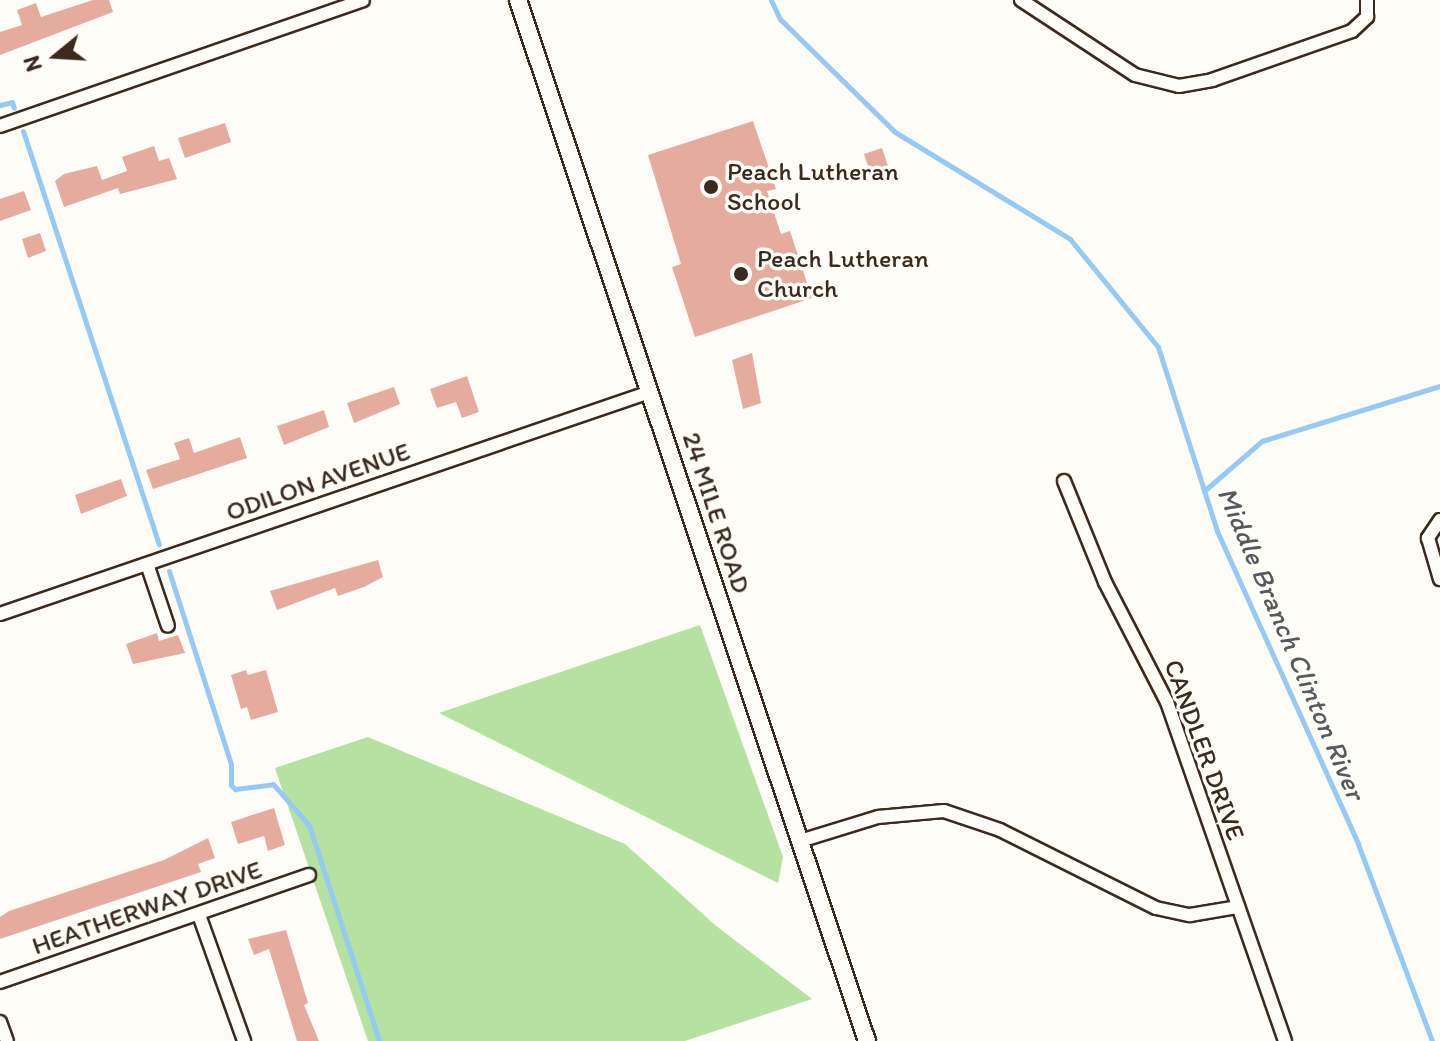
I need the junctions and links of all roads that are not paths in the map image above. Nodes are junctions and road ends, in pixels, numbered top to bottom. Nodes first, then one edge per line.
1 (363, 0) edge
2 (518, 0) edge
3 (1021, 0) edge
4 (1367, 0) edge
5 (0, 126) edge
6 (650, 392) junction
7 (1064, 481) dead end
8 (1435, 524) edge
9 (147, 564) junction
10 (1440, 579) edge
11 (0, 614) edge
12 (168, 626) dead end
13 (800, 841) junction
14 (309, 875) dead end
15 (1238, 907) junction
16 (199, 915) junction
17 (0, 982) edge
18 (0, 1022) edge
19 (7, 1041) edge
20 (244, 1041) edge
21 (867, 1041) edge
22 (1285, 1041) edge

1 - 5 street
2 - 6 street, 24 MILE ROAD
3 - 4 street
6 - 9 street, ODILON AVENUE
6 - 13 street, 24 MILE ROAD
7 - 15 street, CANDLER DRIVE
8 - 10 street
9 - 11 street, ODILON AVENUE
9 - 12 street
13 - 15 street
13 - 21 street, 24 MILE ROAD
14 - 16 street, HEATHERWAY DRIVE
15 - 22 street, CANDLER DRIVE
16 - 17 street, HEATHERWAY DRIVE
16 - 20 street
18 - 19 street

